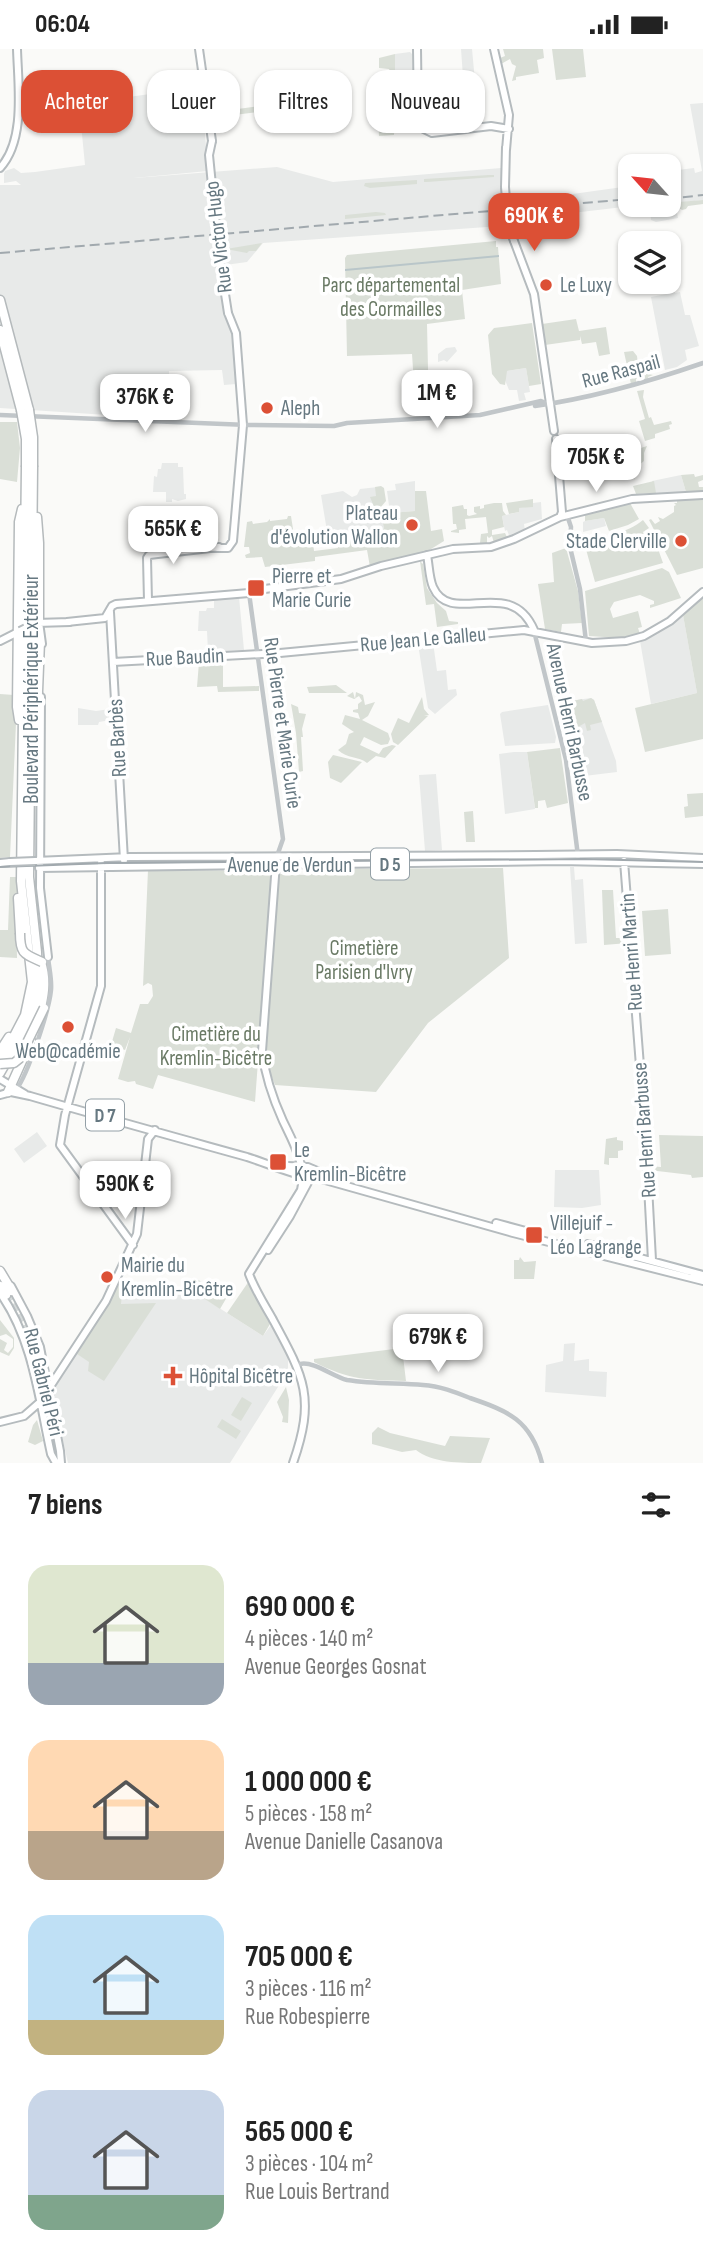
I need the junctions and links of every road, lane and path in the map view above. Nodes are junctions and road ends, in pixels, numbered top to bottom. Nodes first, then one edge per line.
1 (17, 49) edge
2 (200, 49) edge
3 (417, 49) edge
4 (495, 49) edge
5 (507, 129) junction
6 (0, 168) edge
7 (0, 300) edge
8 (0, 330) edge
9 (703, 363) edge
10 (548, 402) junction
11 (0, 415) edge
12 (243, 425) junction
13 (554, 431) dead end
14 (556, 439) dead end
15 (558, 461) junction
16 (30, 488) junction
17 (703, 495) edge
18 (564, 516) junction
19 (427, 555) junction
20 (703, 592) edge
21 (249, 593) junction
22 (148, 601) junction
23 (110, 610) junction
24 (523, 613) junction
25 (67, 622) junction
26 (38, 623) junction
27 (111, 627) junction
28 (525, 627) junction
29 (534, 630) junction
30 (19, 632) junction
31 (0, 641) edge
32 (40, 641) junction
33 (586, 642) junction
34 (258, 654) junction
35 (113, 662) junction
36 (27, 744) junction
37 (279, 853) junction
38 (578, 853) junction
39 (624, 854) junction
40 (123, 858) junction
41 (703, 858) edge
42 (101, 862) junction
43 (0, 863) edge
44 (579, 863) junction
45 (624, 863) junction
46 (38, 864) junction
47 (703, 864) edge
48 (275, 865) junction
49 (126, 866) junction
50 (21, 881) junction
51 (37, 952) junction
52 (46, 962) junction
53 (31, 965) junction
54 (637, 1042) joint
55 (0, 1051) edge
56 (0, 1063) edge
57 (5, 1087) edge
58 (67, 1106) junction
59 (155, 1131) junction
60 (301, 1161) junction
61 (311, 1168) junction
62 (301, 1175) junction
63 (311, 1178) junction
64 (290, 1205) junction
65 (435, 1208) junction
66 (284, 1215) junction
67 (286, 1223) junction
68 (273, 1241) junction
69 (133, 1245) junction
70 (584, 1249) junction
71 (652, 1260) junction
72 (0, 1268) edge
73 (252, 1277) junction
74 (0, 1278) edge
75 (703, 1278) edge
76 (0, 1286) edge
77 (7, 1293) edge
78 (299, 1365) junction
79 (48, 1387) junction
80 (39, 1400) junction
81 (0, 1422) edge
82 (58, 1463) edge
83 (293, 1463) edge
84 (542, 1463) edge

1 - 6 main road
2 - 12 main road, Rue Victor Hugo, bridge
3 - 5 main road
4 - 5 main road
5 - 10 main road, bridge
7 - 16 highway, Boulevard Périphérique Extérieur, bridge
8 - 16 highway, bridge
9 - 10 street, Rue Raspail
10 - 12 street, Rue Raspail
10 - 13 main road
11 - 12 street, Rue Raspail
12 - 22 main road, Rue Victor Hugo
14 - 15 main road
15 - 18 main road
15 - 18 main road
16 - 26 highway
16 - 30 highway
16 - 36 highway, Boulevard Périphérique Extérieur
17 - 18 main road
18 - 19 main road
18 - 33 street
19 - 21 main road
19 - 24 main road
20 - 33 main road
21 - 22 main road
21 - 34 street, Rue Pierre et Marie Curie
22 - 23 main road
23 - 25 main road
23 - 27 main road, Rue Barbès
24 - 28 main road
24 - 29 main road
25 - 26 main road
25 - 27 main road
26 - 30 main road, bridge
26 - 32 main road
27 - 35 main road, Rue Barbès
28 - 29 main road
28 - 34 main road, Rue Jean Le Galleu
29 - 33 main road
29 - 38 street, Avenue Henri Barbusse
30 - 31 main road
30 - 36 highway
32 - 36 highway
32 - 46 main road
34 - 35 main road, Rue Baudin
34 - 37 street, Rue Pierre et Marie Curie
35 - 40 main road, Rue Barbès
36 - 50 highway
36 - 51 highway, Boulevard Périphérique Extérieur
37 - 38 main road, Avenue de Verdun / D 5
37 - 40 main road, Avenue de Verdun / D 5
37 - 48 main road
38 - 39 main road, Avenue de Verdun / D 5
38 - 44 street, Avenue Henri Barbusse
39 - 41 main road, D 5
39 - 45 main road, Rue Henri Martin
40 - 42 main road, Avenue de Verdun / D 5
40 - 49 main road, Rue Barbès
42 - 46 main road, Avenue de Verdun / D 5
42 - 49 main road, Avenue de Verdun / D 5
42 - 58 main road
43 - 46 main road, Avenue de Verdun, bridge
44 - 45 main road, Avenue de Verdun
44 - 48 main road, Avenue de Verdun / D 5
45 - 47 main road, Avenue de Verdun
45 - 54 main road, Rue Henri Martin
46 - 52 main road
48 - 49 main road, Avenue de Verdun / D 5
48 - 60 main road
50 - 52 highway, bridge
50 - 53 highway
51 - 57 highway, Boulevard Périphérique Extérieur
51 - 57 highway
52 - 56 highway, bridge
52 - 57 street
53 - 55 highway
53 - 56 highway
54 - 71 main road, Rue Henri Barbusse
57 - 58 main road, D 7
58 - 59 main road, D 7
58 - 69 main road
59 - 60 main road, D 7
59 - 62 main road, D 7
59 - 69 main road
60 - 61 main road, D 7
60 - 62 main road
61 - 63 main road
61 - 65 main road, D 7
62 - 63 main road, D 7
62 - 64 main road
63 - 65 main road, D 7
63 - 67 main road
64 - 66 main road
64 - 67 main road
65 - 70 main road, D 7
66 - 68 main road
66 - 73 main road
67 - 68 main road
68 - 73 main road
69 - 79 main road
70 - 71 main road
70 - 75 main road, D 7
71 - 75 main road
72 - 77 highway
72 - 79 main road, Rue Gabriel Péri
73 - 78 main road
74 - 77 highway
76 - 77 highway
77 - 80 main road, Rue Gabriel Péri
78 - 83 main road
78 - 84 street
79 - 80 main road
79 - 82 main road, Rue Gabriel Péri
80 - 81 main road
80 - 82 main road, Rue Gabriel Péri

